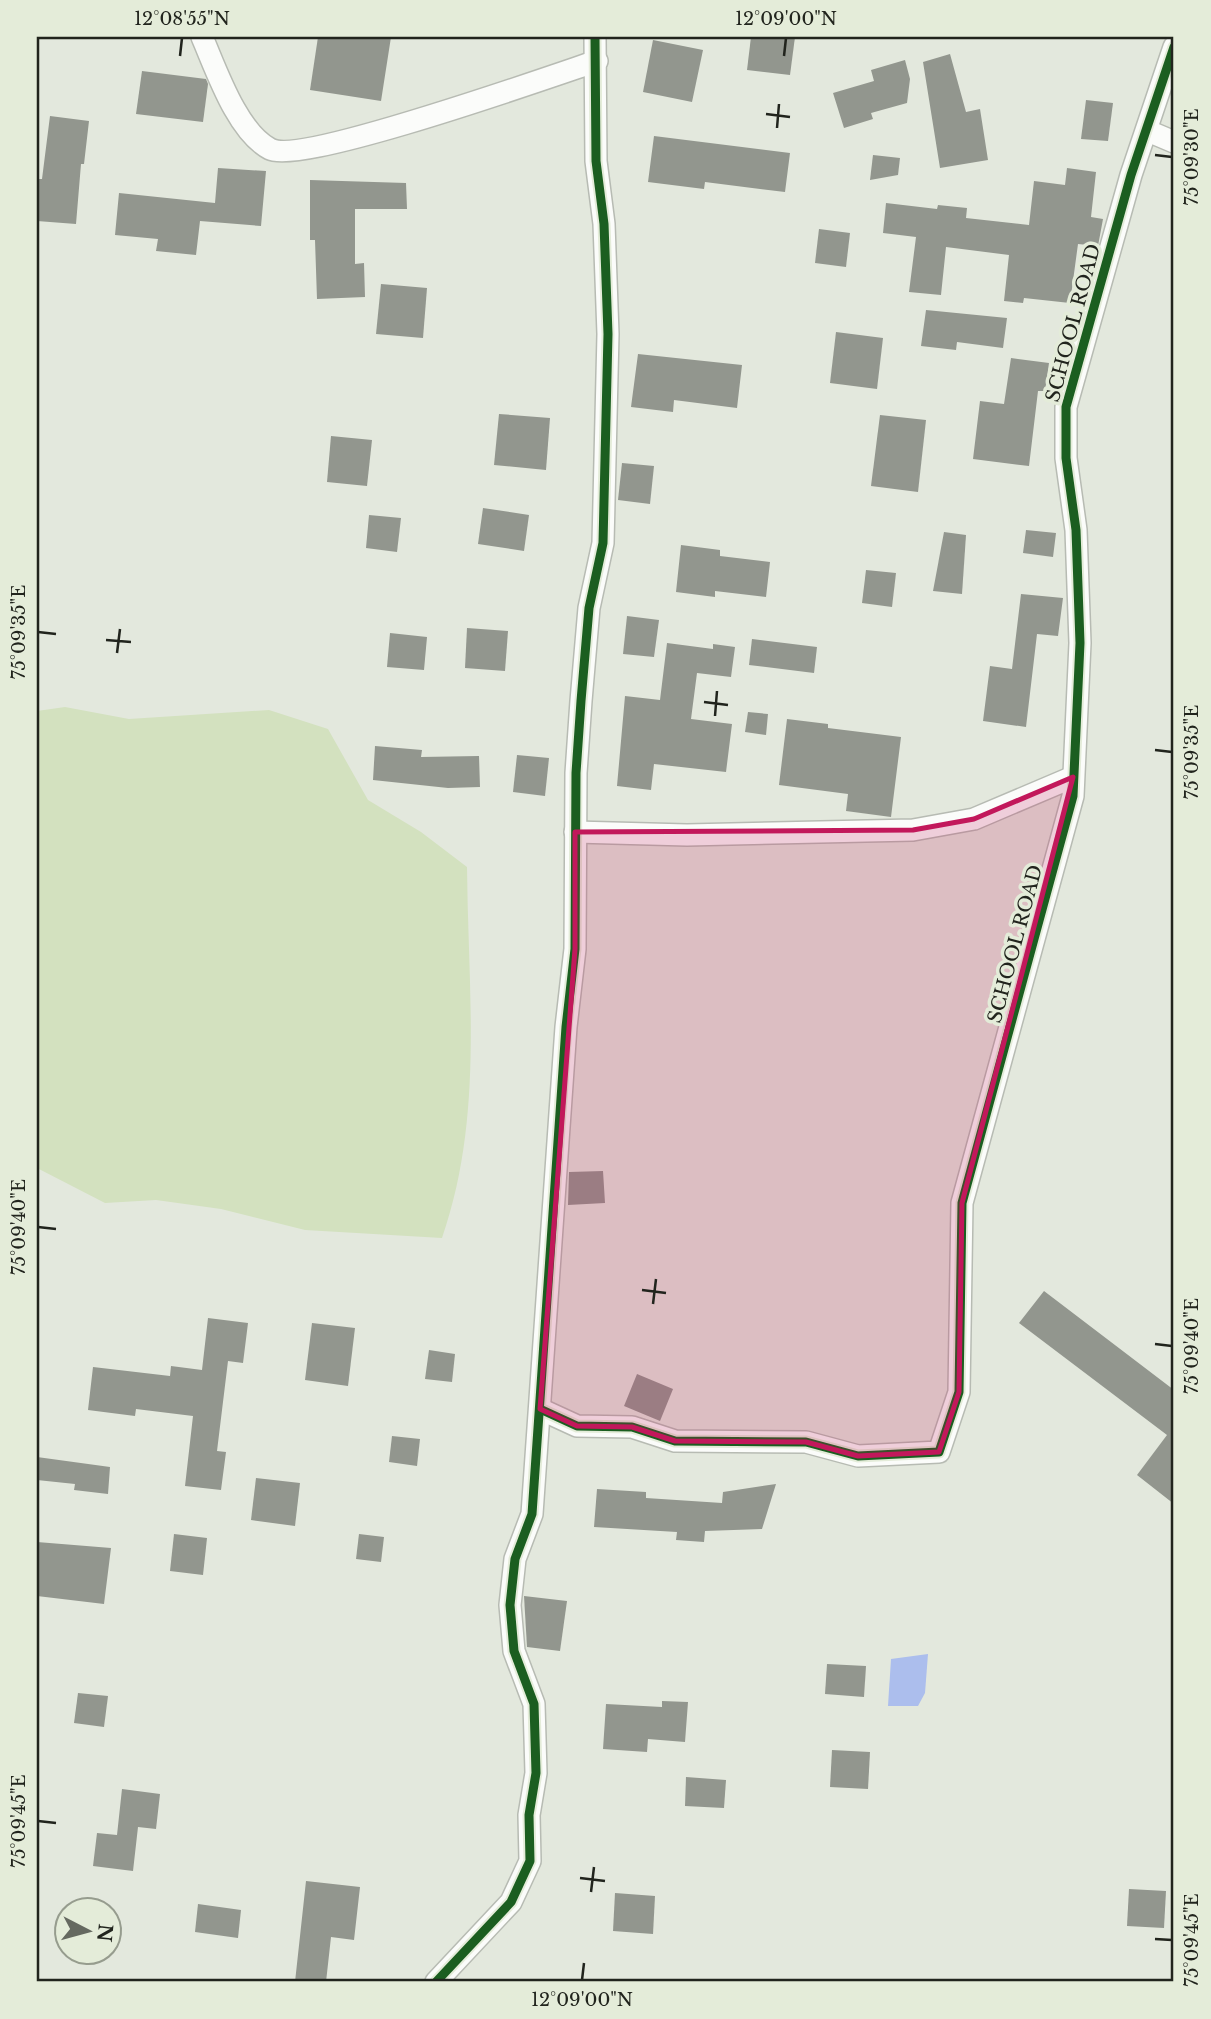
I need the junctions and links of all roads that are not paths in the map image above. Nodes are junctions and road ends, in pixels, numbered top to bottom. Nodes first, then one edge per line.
1 (202, 37) edge
2 (595, 37) edge
3 (1174, 47) edge
4 (597, 61) junction
5 (1148, 131) junction
6 (1174, 142) edge
7 (1073, 777) junction
8 (575, 832) junction
9 (540, 1409) junction
10 (436, 1982) edge

1 - 4 street
2 - 4 street
3 - 5 street, SCHOOL ROAD
4 - 8 street
5 - 6 street
5 - 7 street, SCHOOL ROAD
7 - 8 street
7 - 9 street, SCHOOL ROAD
8 - 9 street
9 - 10 street

